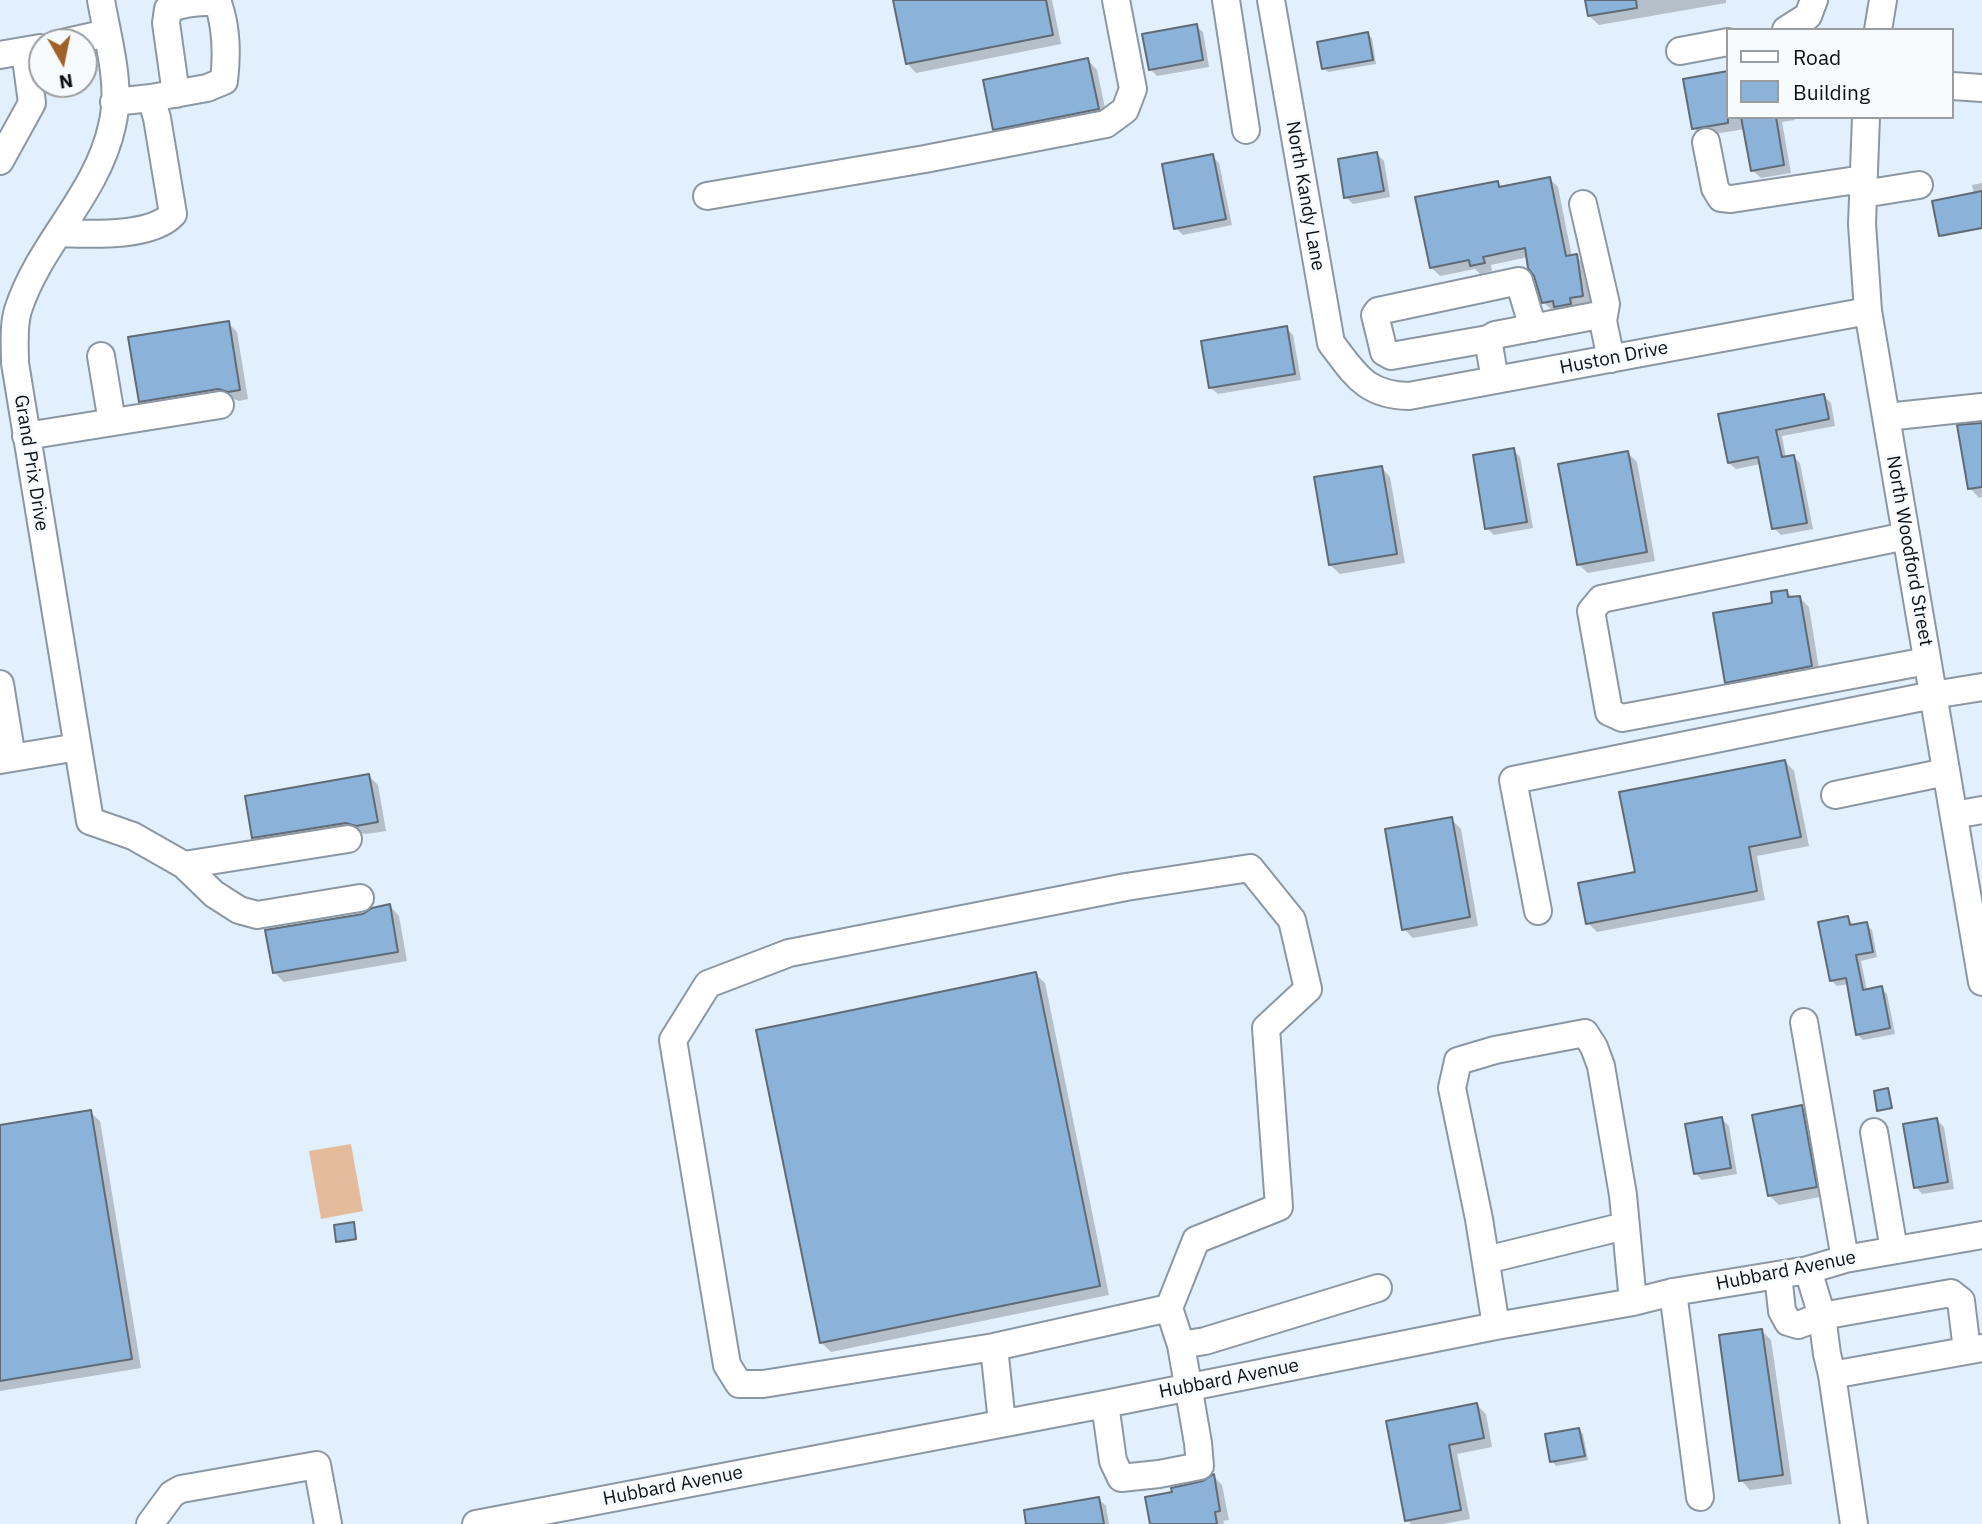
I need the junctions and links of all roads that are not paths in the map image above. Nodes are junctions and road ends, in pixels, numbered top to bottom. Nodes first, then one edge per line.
1 (101, 0) edge
2 (1116, 0) edge
3 (1226, 0) edge
4 (1271, 0) edge
5 (1814, 0) edge
6 (1883, 0) edge
7 (1789, 28) edge
8 (1878, 28) edge
9 (107, 33) junction
10 (98, 35) edge
11 (1727, 42) edge
12 (22, 51) edge
13 (1680, 51) dead end
14 (1954, 86) edge
15 (1982, 88) edge
16 (1287, 89) junction
17 (1241, 97) junction
18 (114, 102) junction
19 (1866, 119) edge
20 (1246, 130) dead end
21 (1706, 142) dead end
22 (0, 161) edge
23 (1919, 185) dead end
24 (1863, 186) junction
25 (707, 196) dead end
26 (1583, 204) dead end
27 (58, 233) junction
28 (1868, 311) junction
29 (1604, 321) junction
30 (1533, 328) junction
31 (1488, 339) junction
32 (101, 356) dead end
33 (1611, 359) junction
34 (1495, 380) junction
35 (1362, 383) joint
36 (9, 392) edge
37 (220, 405) dead end
38 (1982, 407) edge
39 (1886, 417) junction
40 (112, 422) junction
41 (26, 436) junction
42 (1906, 536) junction
43 (1927, 661) junction
44 (0, 684) edge
45 (1982, 687) edge
46 (1933, 695) junction
47 (78, 747) junction
48 (6, 759) edge
49 (1946, 772) junction
50 (1835, 795) dead end
51 (1982, 810) edge
52 (1954, 815) junction
53 (348, 839) dead end
54 (184, 865) junction
55 (360, 898) dead end
56 (1538, 911) dead end
57 (1982, 982) edge
58 (1804, 1022) dead end
59 (1874, 1132) dead end
60 (1625, 1226) junction
61 (1982, 1236) edge
62 (1894, 1250) junction
63 (1846, 1259) junction
64 (1486, 1260) junction
65 (1808, 1270) junction
66 (1778, 1275) junction
67 (1378, 1288) dead end
68 (1674, 1292) junction
69 (1633, 1302) junction
70 (1169, 1308) junction
71 (1822, 1316) junction
72 (1496, 1326) junction
73 (1181, 1345) junction
74 (994, 1347) junction
75 (1975, 1349) edge
76 (1832, 1374) junction
77 (1188, 1387) junction
78 (1105, 1404) junction
79 (1002, 1423) junction
80 (1700, 1497) dead end
81 (150, 1524) edge
82 (328, 1524) edge
83 (476, 1524) edge
84 (1854, 1524) edge

1 - 9 street, Grand Prix Drive
2 - 25 street
3 - 17 street
4 - 16 street, North Kandy Lane
5 - 7 street
6 - 8 street
9 - 10 street
9 - 18 street, Grand Prix Drive
11 - 13 street
12 - 22 street
14 - 15 street
16 - 17 street
16 - 35 street, North Kandy Lane
17 - 20 street
18 - 27 street, Grand Prix Drive
18 - 27 street
19 - 24 street, North Woodford Street
21 - 24 street
23 - 24 street
24 - 28 street, North Woodford Street
26 - 29 street
27 - 36 street, Grand Prix Drive
28 - 33 street, Huston Drive
28 - 39 street, North Woodford Street
29 - 30 street
29 - 33 street
30 - 31 street
30 - 31 street
31 - 34 street
32 - 40 street
33 - 34 street, Huston Drive
34 - 35 street, Huston Drive
36 - 41 street, Grand Prix Drive
37 - 40 street
38 - 39 street
39 - 42 street, North Woodford Street
40 - 41 street
41 - 47 street, Grand Prix Drive
42 - 43 street, North Woodford Street
42 - 43 street
43 - 46 street, North Woodford Street
44 - 48 street
45 - 46 street
46 - 49 street, North Woodford Street
46 - 56 street
47 - 48 street
47 - 54 street, Grand Prix Drive
49 - 50 street
49 - 52 street, North Woodford Street
51 - 52 street
52 - 57 street, North Woodford Street
53 - 54 street
54 - 55 street
58 - 63 street
59 - 62 street
60 - 64 street
60 - 64 street
60 - 69 street
61 - 62 street, Hubbard Avenue
62 - 63 street, Hubbard Avenue
63 - 65 street, Hubbard Avenue
64 - 72 street
65 - 66 street, Hubbard Avenue
65 - 71 street
66 - 68 street, Hubbard Avenue
66 - 71 street
67 - 73 street
68 - 69 street, Hubbard Avenue
68 - 80 street
69 - 72 street, Hubbard Avenue
70 - 73 street
70 - 74 street
70 - 74 street
71 - 75 street
71 - 76 street
72 - 77 street, Hubbard Avenue
73 - 77 street
74 - 79 street
75 - 76 street
76 - 84 street
77 - 78 street, Hubbard Avenue
77 - 78 street
78 - 79 street, Hubbard Avenue
79 - 83 street, Hubbard Avenue
81 - 82 street

